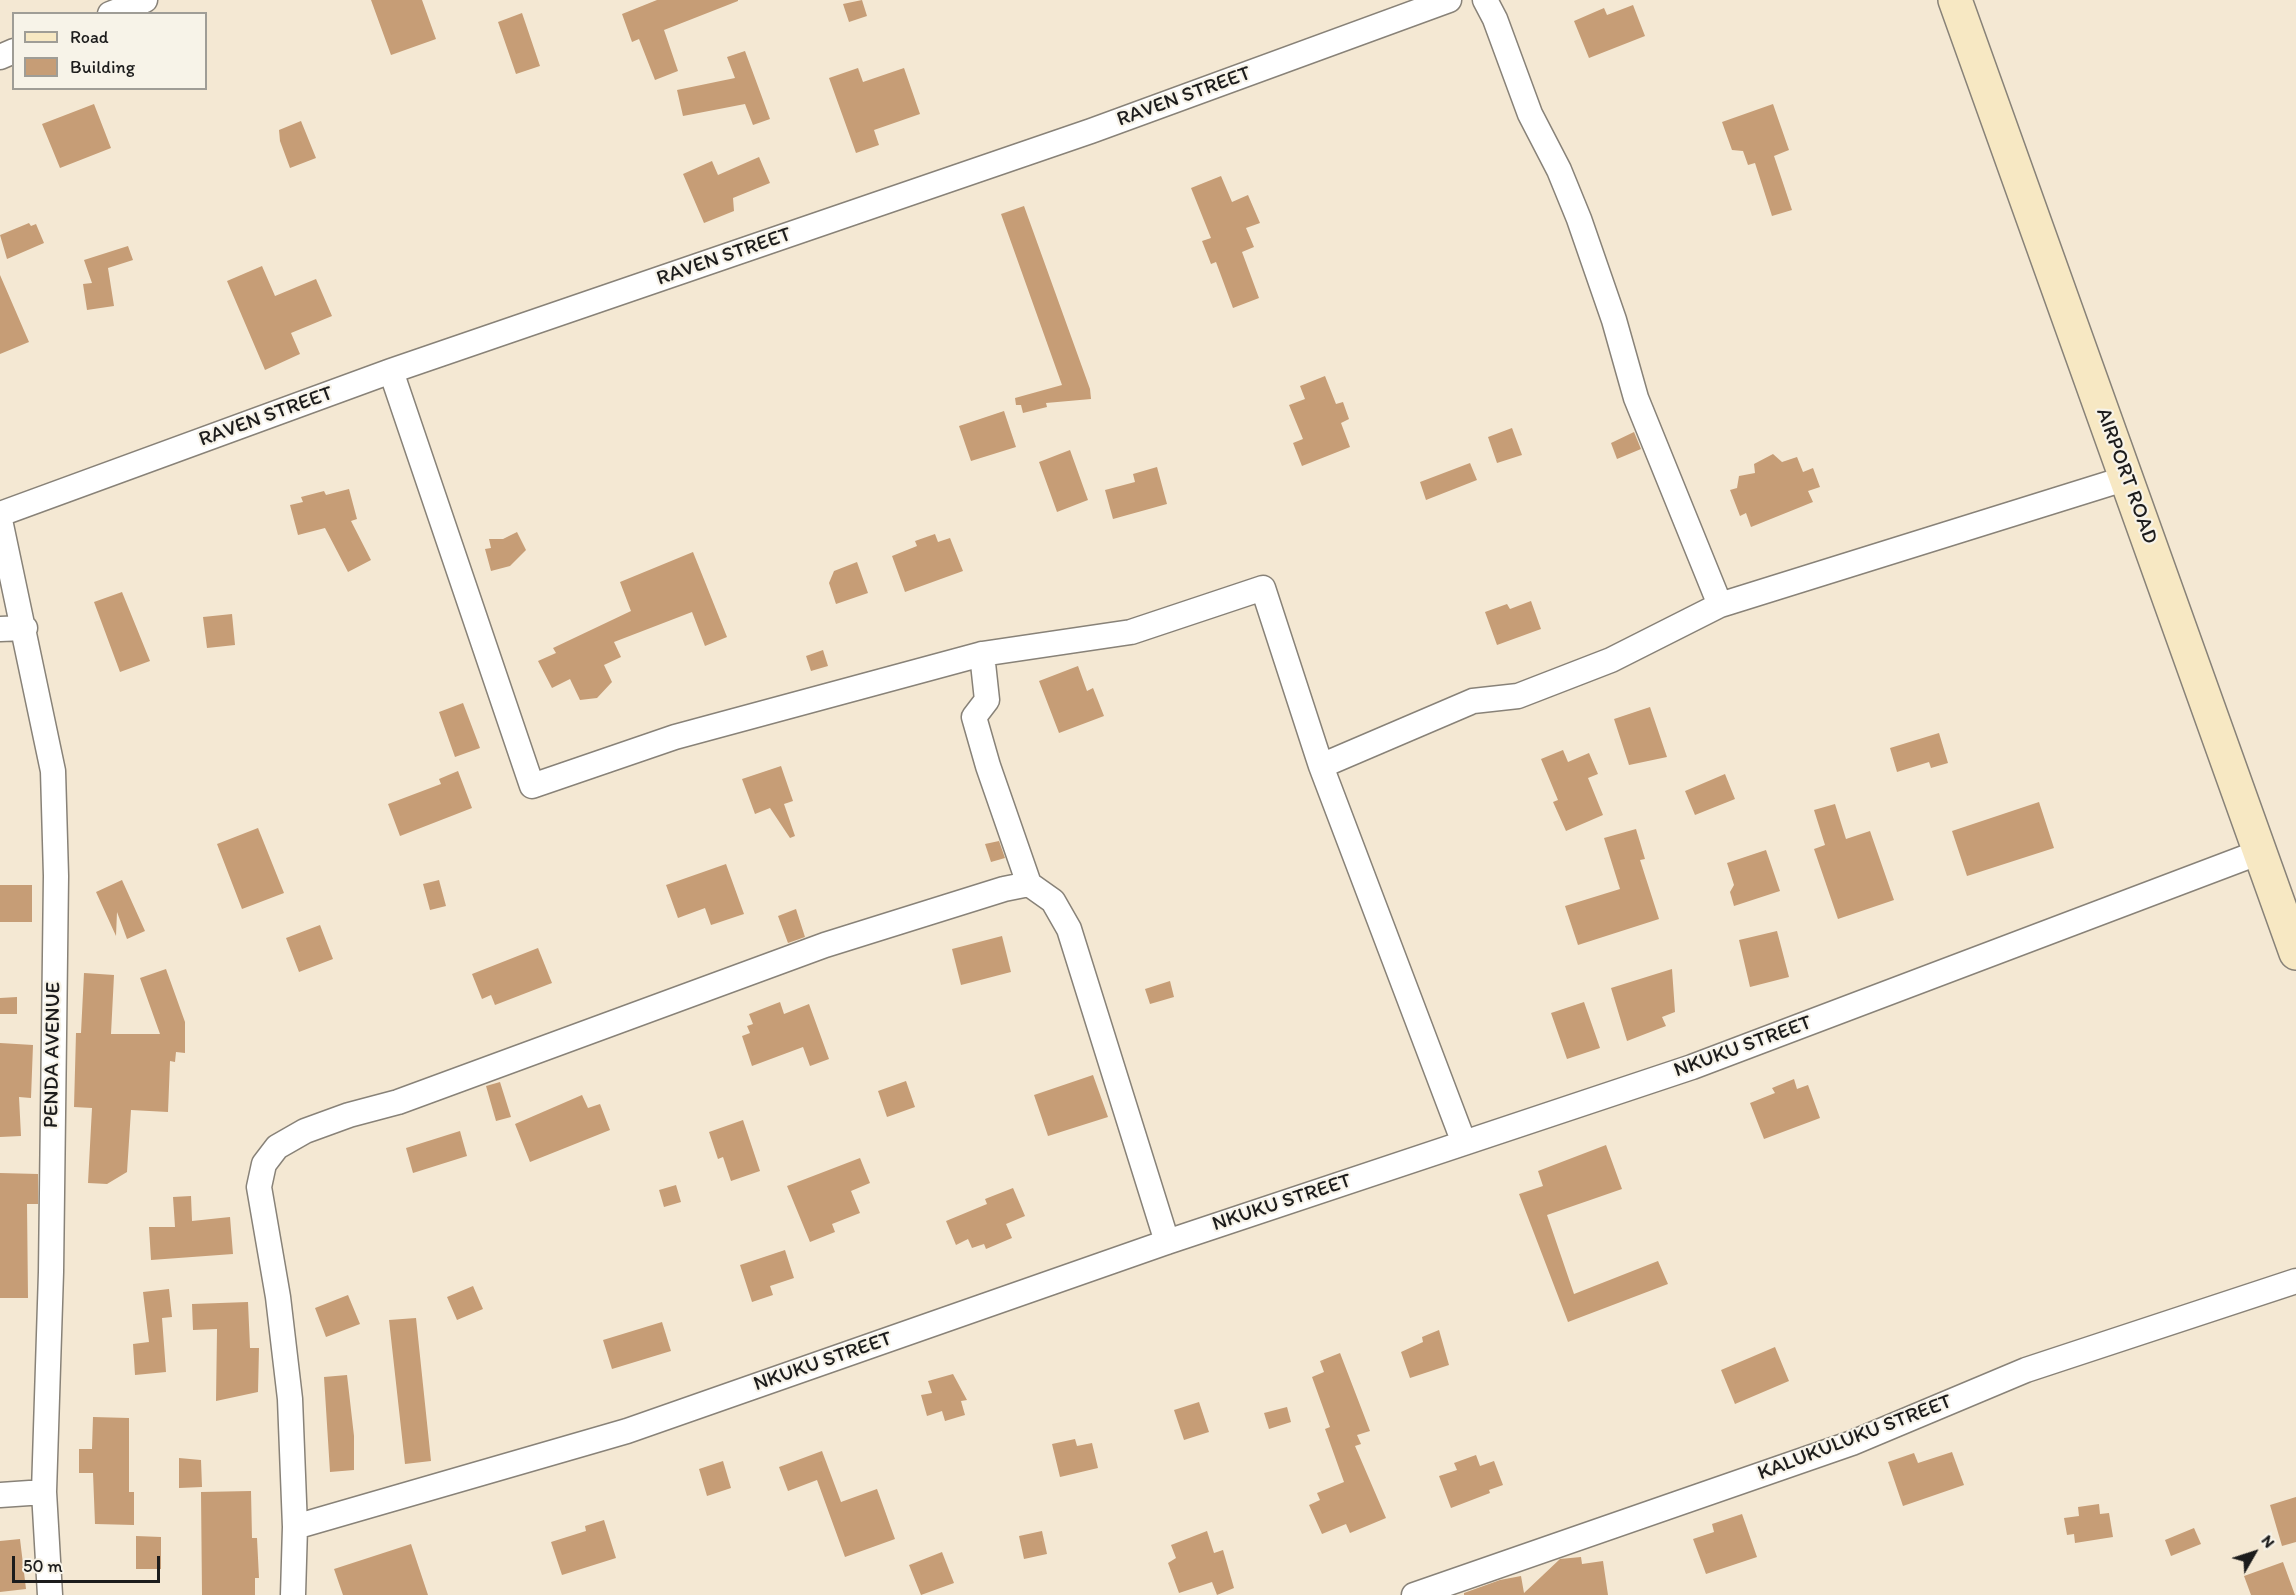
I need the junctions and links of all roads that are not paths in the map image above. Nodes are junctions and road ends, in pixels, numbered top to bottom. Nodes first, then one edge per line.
1 (145, 0) edge
2 (1449, 0) edge
3 (1485, 0) edge
4 (1955, 0) edge
5 (115, 12) edge
6 (391, 371) junction
7 (2127, 478) junction
8 (0, 514) edge
9 (0, 520) edge
10 (1720, 605) junction
11 (25, 628) junction
12 (0, 629) edge
13 (982, 654) junction
14 (1321, 766) junction
15 (2260, 852) junction
16 (1029, 884) junction
17 (2296, 953) edge
18 (1464, 1143) junction
19 (1167, 1242) junction
20 (2296, 1281) edge
21 (44, 1492) junction
22 (0, 1495) edge
23 (295, 1527) junction
24 (50, 1595) edge
25 (293, 1595) edge
26 (1414, 1595) edge

1 - 5 street
2 - 6 street, RAVEN STREET
3 - 10 street
4 - 7 street, AIRPORT ROAD
6 - 8 street, RAVEN STREET
6 - 13 street
7 - 10 street
7 - 15 street, AIRPORT ROAD
9 - 11 street, PENDA AVENUE
10 - 14 street
11 - 12 street
11 - 21 street, PENDA AVENUE
13 - 14 street
13 - 16 street
14 - 18 street
15 - 17 street, AIRPORT ROAD
15 - 18 street, NKUKU STREET
16 - 19 street
16 - 23 street
18 - 19 street, NKUKU STREET
19 - 23 street, NKUKU STREET
20 - 26 street, KALUKULUKU STREET
21 - 22 street
21 - 24 street, PENDA AVENUE
23 - 25 street

